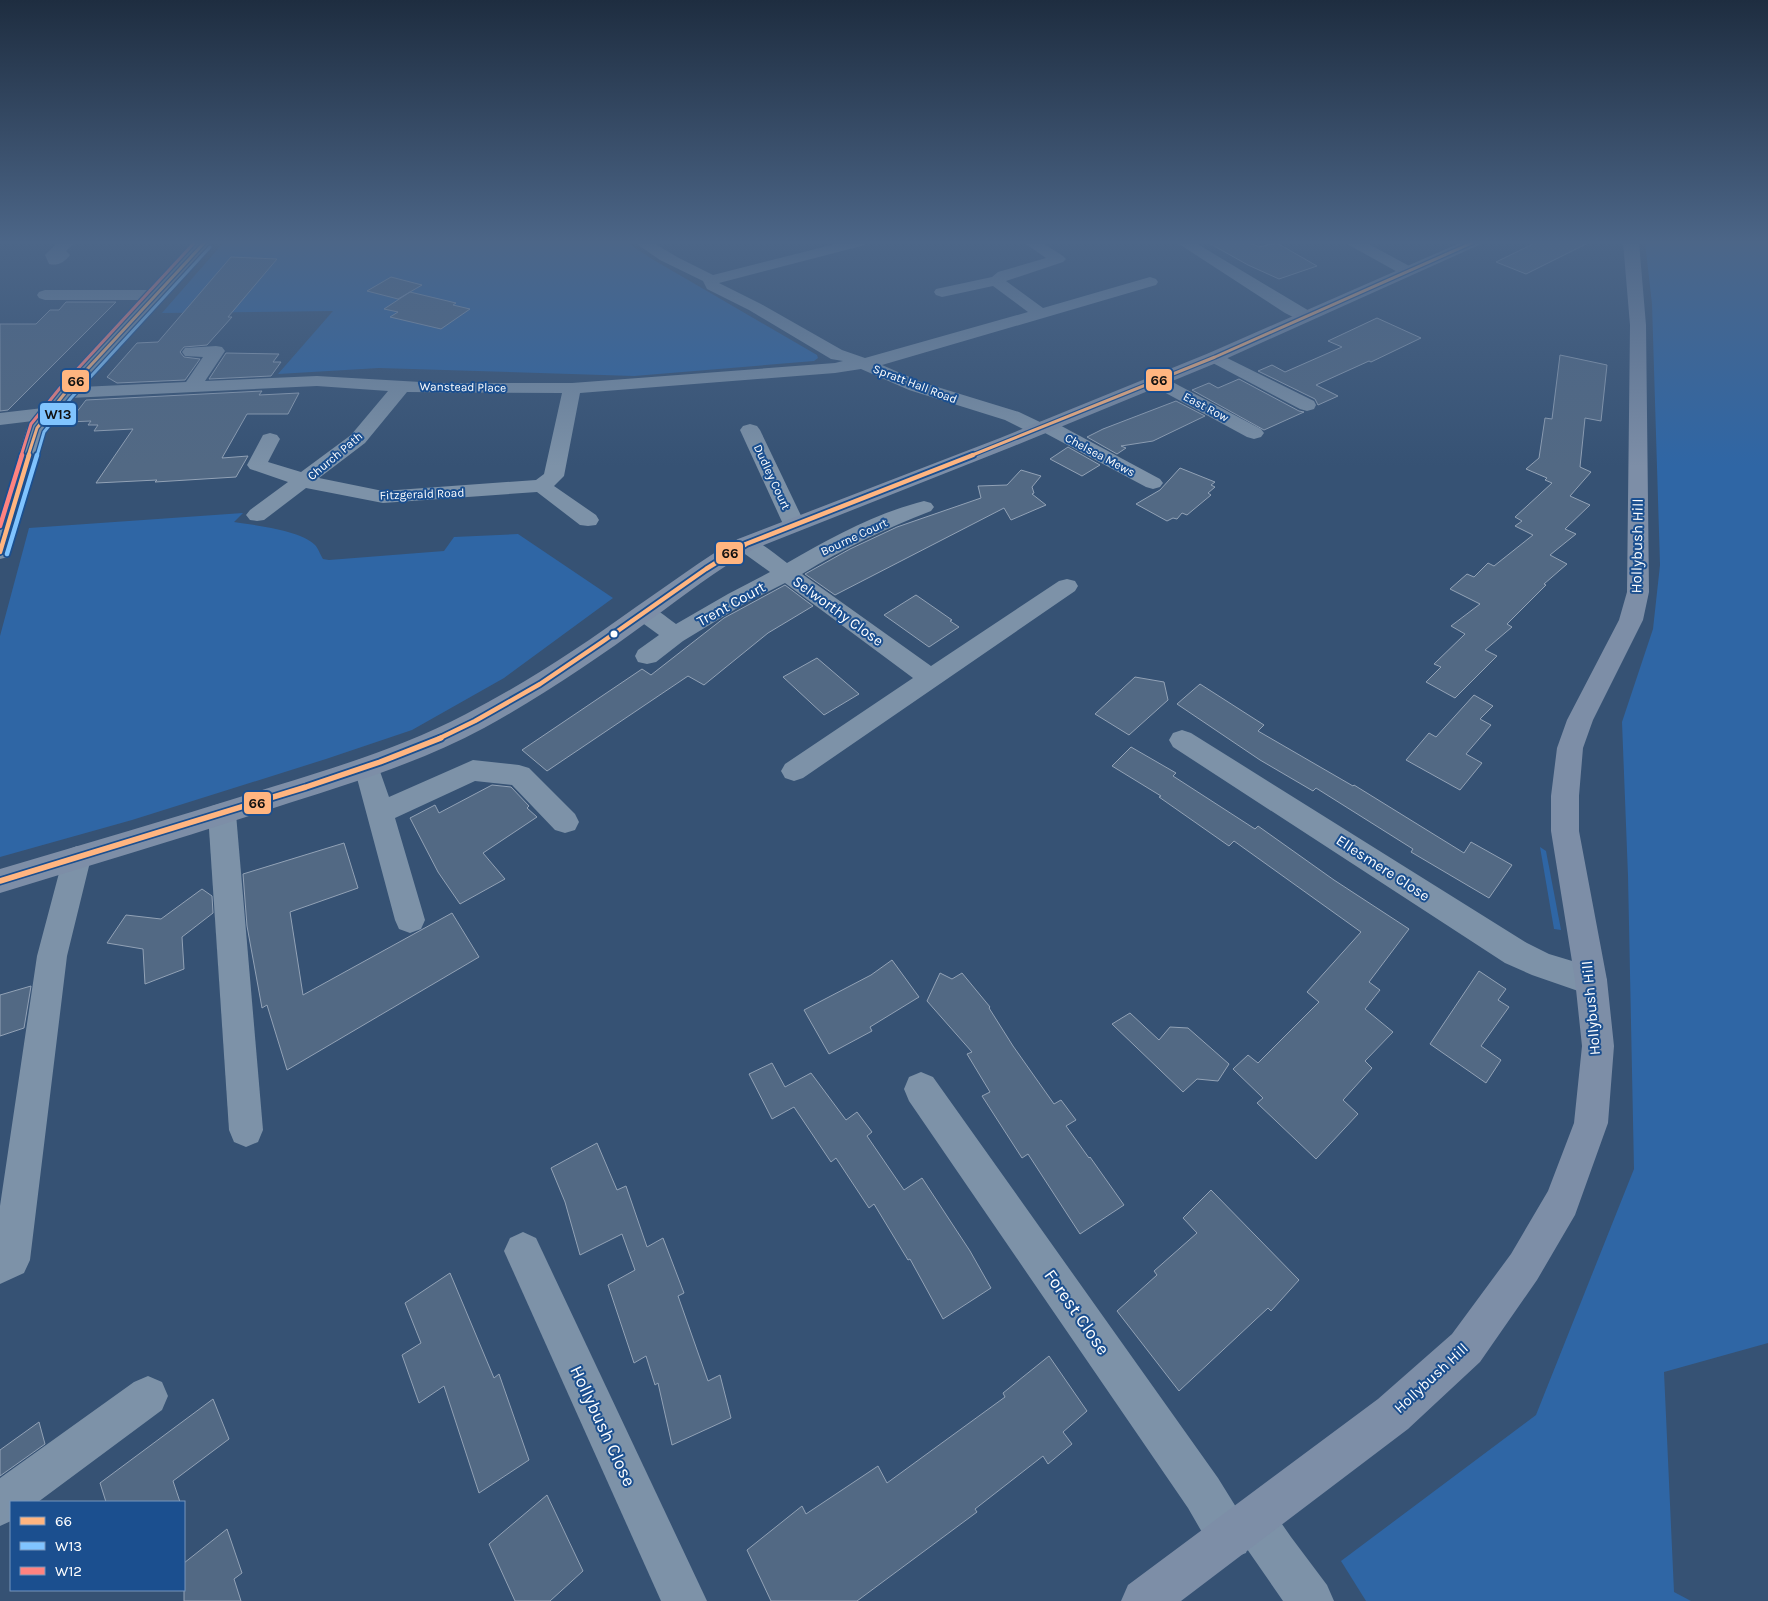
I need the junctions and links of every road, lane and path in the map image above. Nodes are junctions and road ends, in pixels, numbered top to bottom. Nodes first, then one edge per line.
1 (137, 317) edge
2 (772, 317) edge
3 (1027, 317) edge
4 (1303, 317) edge
5 (1638, 317) edge
6 (191, 352) dead end
7 (1215, 357) junction
8 (860, 364) junction
9 (1157, 381) junction
10 (192, 386) junction
11 (402, 386) junction
12 (572, 388) junction
13 (65, 393) junction
14 (1307, 404) dead end
15 (48, 413) junction
16 (0, 419) edge
17 (1043, 428) junction
18 (750, 430) dead end
19 (1254, 433) dead end
20 (270, 439) dead end
21 (304, 481) junction
22 (1153, 483) dead end
23 (541, 486) junction
24 (924, 507) dead end
25 (257, 515) dead end
26 (588, 520) dead end
27 (794, 524) junction
28 (746, 544) junction
29 (1, 546) edge
30 (787, 573) junction
31 (1066, 586) dead end
32 (645, 613) junction
33 (675, 635) junction
34 (647, 656) dead end
35 (930, 678) junction
36 (1182, 740) dead end
37 (367, 767) junction
38 (794, 771) dead end
39 (380, 813) junction
40 (222, 814) junction
41 (565, 822) dead end
42 (77, 858) junction
43 (0, 881) edge
44 (410, 920) dead end
45 (1592, 980) junction
46 (921, 1089) dead end
47 (246, 1130) dead end
48 (523, 1251) dead end
49 (0, 1265) edge
50 (148, 1396) dead end
51 (0, 1504) edge
52 (1241, 1528) junction
53 (684, 1601) edge
54 (1144, 1601) edge
55 (1311, 1601) edge

1 - 13 street
2 - 8 street, Spratt Hall Road
3 - 8 street, Wanstead Place
4 - 7 main road
5 - 45 main road, Hollybush Hill
6 - 10 street
7 - 9 main road
7 - 14 street
8 - 12 street, Wanstead Place
8 - 17 street, Spratt Hall Road
9 - 17 main road
9 - 19 street, East Row
10 - 11 street, Wanstead Place
10 - 13 street, Wanstead Place
11 - 12 street, Wanstead Place
11 - 21 street, Church Path
12 - 23 street
13 - 15 street
15 - 16 street
15 - 29 street
17 - 22 street, Chelsea Mews
17 - 27 main road
18 - 27 street, Dudley Court
20 - 21 street, Fitzgerald Road
21 - 23 street, Fitzgerald Road
21 - 25 street, Church Path
23 - 26 street
24 - 30 street, Bourne Court
27 - 28 main road
28 - 30 street, Selworthy Close
28 - 32 main road
30 - 33 street, Trent Court
30 - 35 street, Selworthy Close
31 - 35 street
32 - 33 street
32 - 37 main road
33 - 34 street, Trent Court
35 - 38 street
36 - 45 street, Ellesmere Close
37 - 39 street
37 - 40 main road
39 - 41 street
39 - 44 street
40 - 42 main road
40 - 47 street
42 - 43 main road
42 - 49 street
45 - 52 main road, Hollybush Hill
46 - 52 street, Forest Close
48 - 53 street, Hollybush Close
50 - 51 street
52 - 54 main road, Hollybush Hill
52 - 55 street, Forest Close

